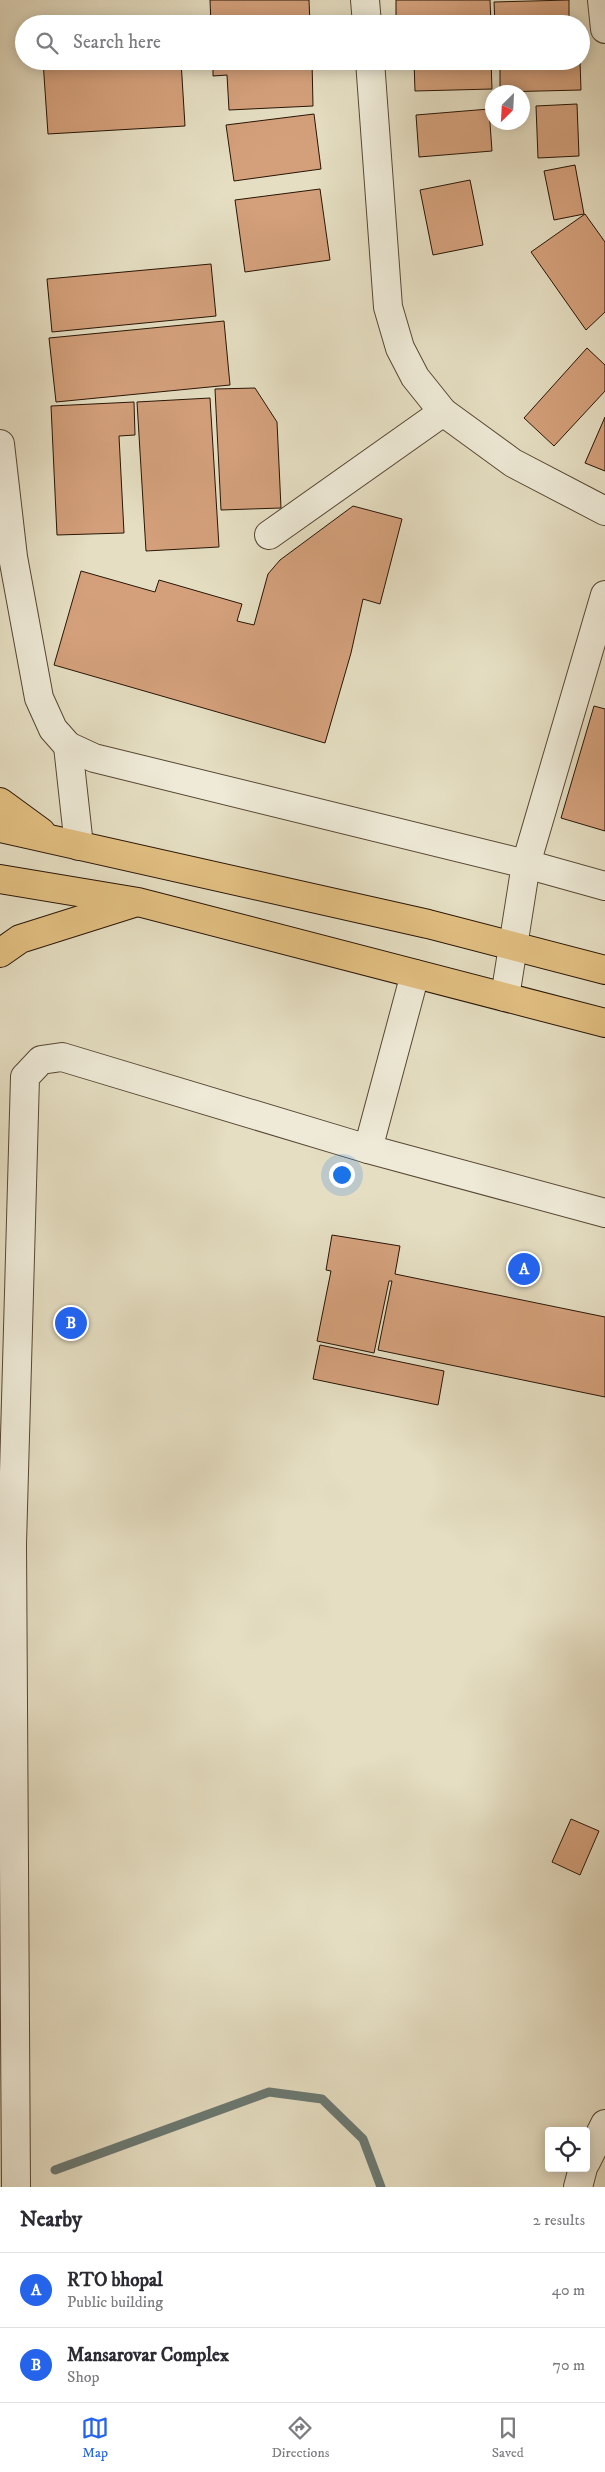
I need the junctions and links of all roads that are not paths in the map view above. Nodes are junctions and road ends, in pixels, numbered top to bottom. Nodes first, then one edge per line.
1 (365, 0) edge
2 (366, 15) edge
3 (371, 70) edge
4 (442, 412) junction
5 (0, 444) edge
6 (605, 510) edge
7 (269, 535) dead end
8 (605, 595) edge
9 (68, 746) junction
10 (0, 802) edge
11 (0, 828) edge
12 (51, 839) junction
13 (79, 846) junction
14 (526, 864) junction
15 (0, 879) edge
16 (605, 886) edge
17 (138, 902) junction
18 (513, 946) junction
19 (0, 953) edge
20 (605, 970) edge
21 (415, 974) junction
22 (505, 998) junction
23 (605, 1023) edge
24 (368, 1148) junction
25 (605, 1213) edge
26 (605, 2124) edge
27 (590, 2154) edge
28 (582, 2172) edge
29 (16, 2187) edge
30 (578, 2187) edge

1 - 2 street
3 - 4 street
4 - 6 street
4 - 7 street
5 - 9 street
8 - 14 street
9 - 13 street
9 - 14 street
10 - 12 main road
11 - 12 main road
12 - 13 main road
13 - 18 main road
14 - 16 street
14 - 18 street
15 - 17 main road
17 - 19 main road
17 - 21 main road
18 - 20 main road
18 - 22 street
21 - 22 main road
21 - 24 street
22 - 23 main road
24 - 25 street
24 - 29 street
26 - 27 street
28 - 30 street

